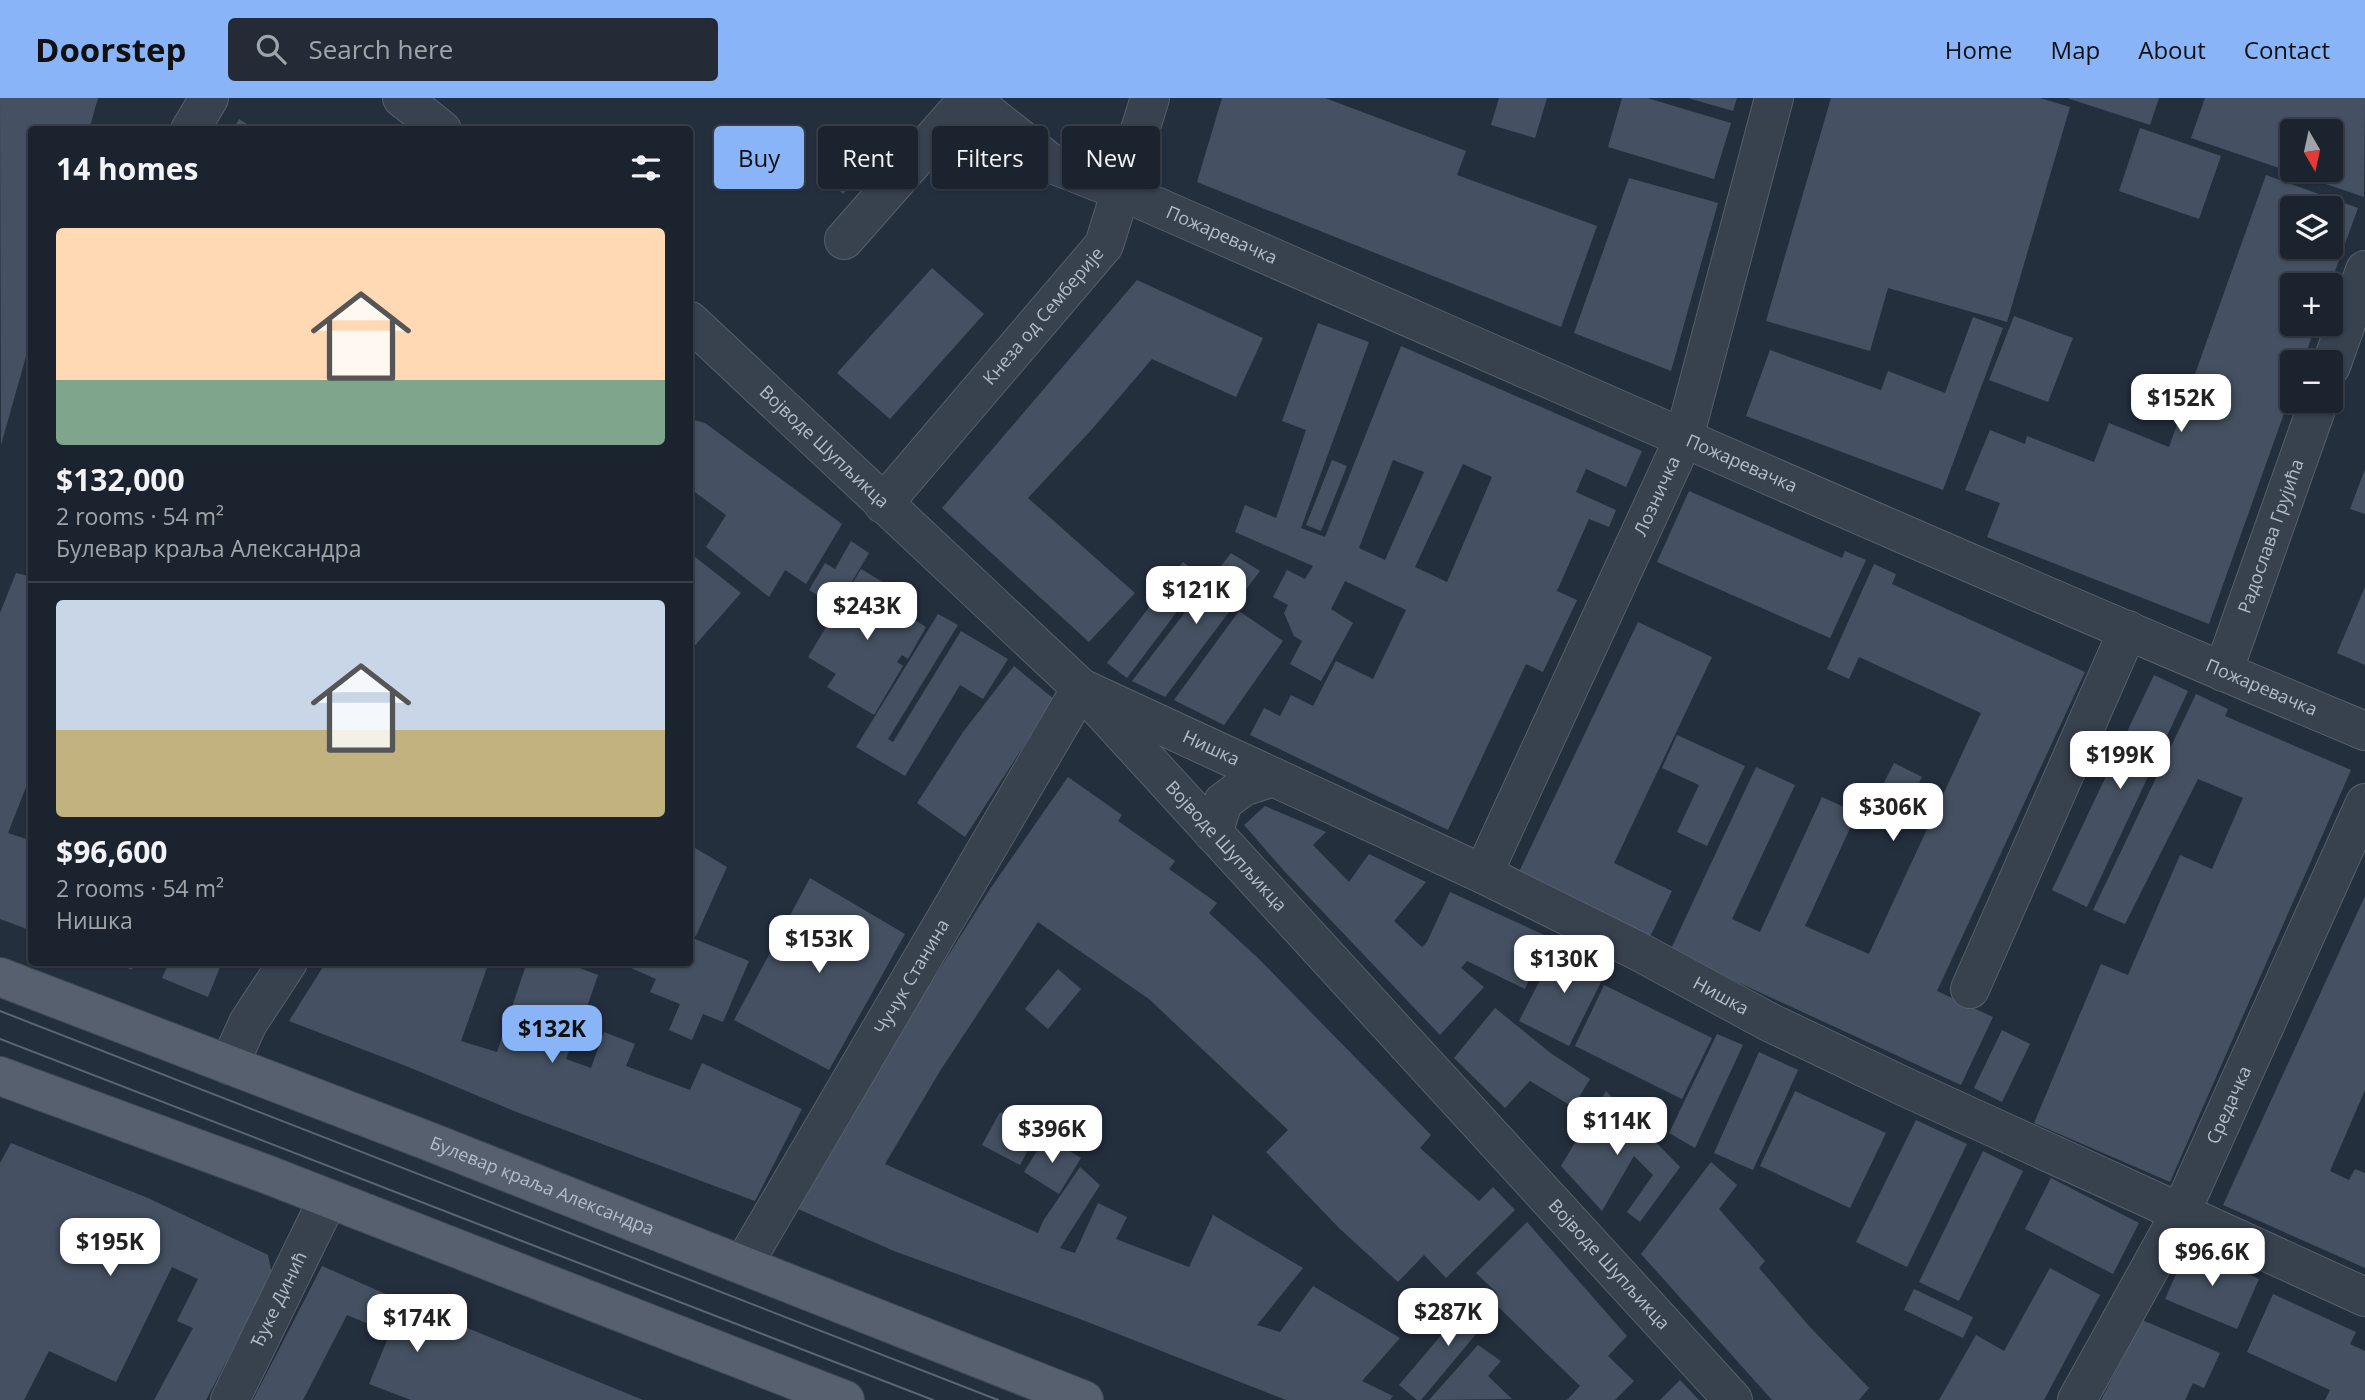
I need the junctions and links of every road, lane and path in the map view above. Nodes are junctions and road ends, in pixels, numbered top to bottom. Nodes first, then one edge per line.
1 (209, 98) edge
2 (402, 98) edge
3 (969, 98) edge
4 (1150, 98) edge
5 (1774, 98) edge
6 (192, 126) edge
7 (437, 126) edge
8 (1121, 191) junction
9 (844, 240) dead end
10 (2363, 280) edge
11 (694, 335) edge
12 (2337, 350) edge
13 (2315, 413) edge
14 (1684, 438) junction
15 (883, 504) junction
16 (2128, 630) junction
17 (2222, 672) junction
18 (1081, 688) junction
19 (2365, 731) edge
20 (1273, 777) junction
21 (2365, 803) edge
22 (1213, 833) junction
23 (1483, 874) junction
24 (285, 966) edge
25 (0, 977) edge
26 (1970, 989) dead end
27 (229, 1065) junction
28 (3, 1085) edge
29 (328, 1199) junction
30 (2181, 1212) junction
31 (743, 1265) junction
32 (2365, 1297) edge
33 (230, 1400) edge
34 (845, 1400) edge
35 (1084, 1400) edge
36 (1733, 1400) edge
37 (2077, 1400) edge

1 - 6 street
2 - 7 street
3 - 8 street, Пожаревачка
3 - 9 street
4 - 8 street, Кнеза од Семберије
5 - 14 street, Лозничка
8 - 14 street, Пожаревачка
8 - 15 street, Кнеза од Семберије
10 - 12 street
11 - 15 street, Војводе Шупљикца
13 - 17 street, Радослава Грујића
14 - 16 street, Пожаревачка
14 - 23 street, Лозничка
15 - 18 street, Војводе Шупљикца
16 - 17 street, Пожаревачка
16 - 26 street
17 - 19 street, Пожаревачка
18 - 20 street, Нишка
18 - 22 street, Војводе Шупљикца
18 - 31 street, Чучук Станина
20 - 22 street
20 - 23 street, Нишка
21 - 30 street, Средачка
22 - 36 street, Војводе Шупљикца
23 - 30 street, Нишка
24 - 27 street
25 - 27 main road, Булевар краља Александра
27 - 31 main road, Булевар краља Александра
28 - 29 main road
29 - 33 street, Ђуке Динић
29 - 34 main road
30 - 32 street, Нишка
30 - 37 street, Средачка
31 - 35 main road, Булевар краља Александра

